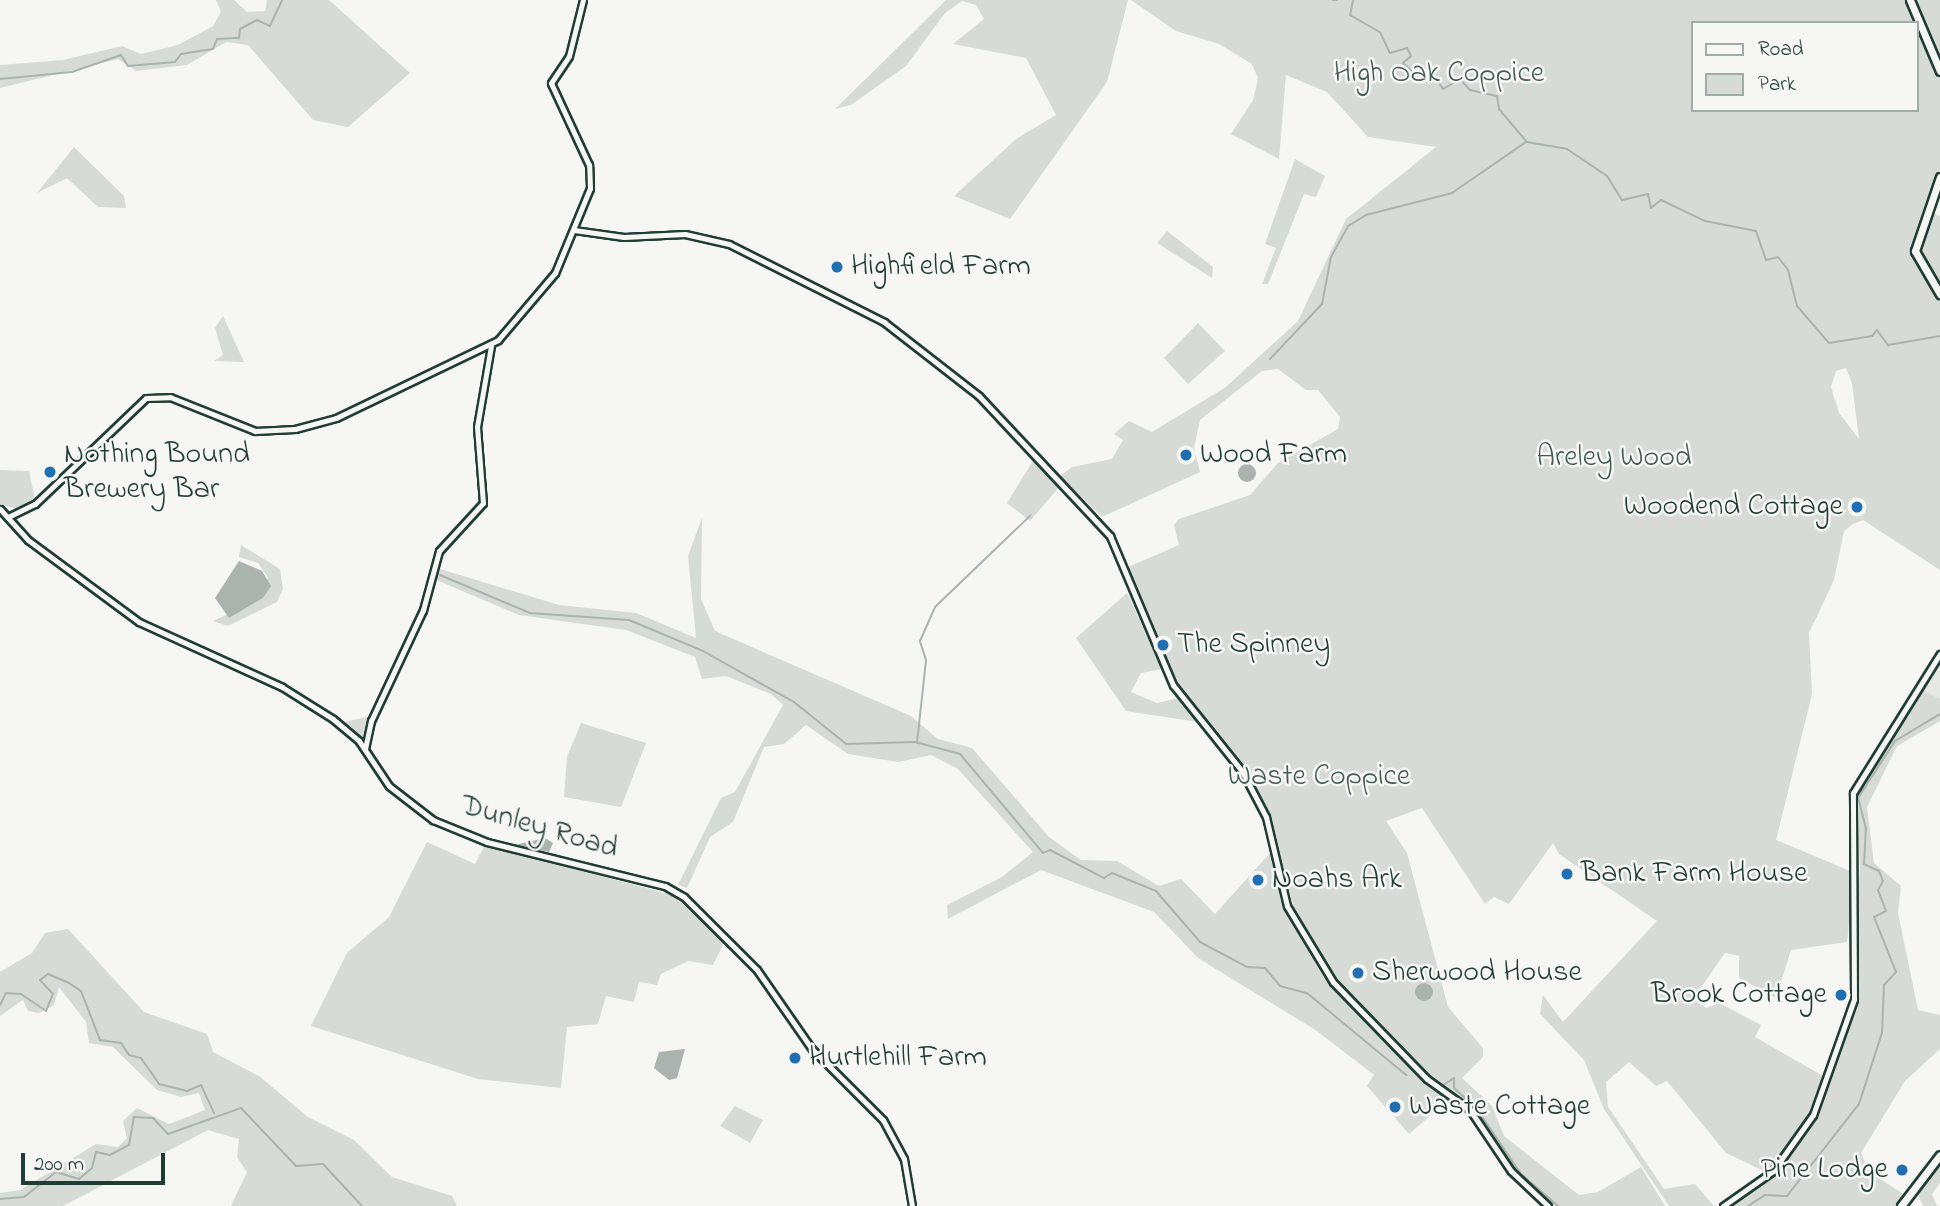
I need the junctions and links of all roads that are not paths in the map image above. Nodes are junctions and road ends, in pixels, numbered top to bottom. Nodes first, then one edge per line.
1 (583, 0) edge
2 (1910, 0) edge
3 (1919, 21) edge
4 (1919, 21) edge
5 (1940, 71) edge
6 (1940, 177) edge
7 (574, 230) junction
8 (1940, 294) edge
9 (491, 346) junction
10 (0, 509) edge
11 (8, 517) junction
12 (1940, 654) edge
13 (365, 749) junction
14 (1940, 1154) edge
15 (912, 1206) edge
16 (1548, 1206) edge
17 (1723, 1206) edge
18 (1901, 1206) edge

1 - 7 street
2 - 4 main road
3 - 5 main road
6 - 8 main road
7 - 9 street
7 - 16 street
9 - 11 street
9 - 13 street
10 - 11 street, Dunley Road
11 - 13 street, Dunley Road
12 - 17 street
13 - 15 street, Dunley Road
14 - 18 main road

